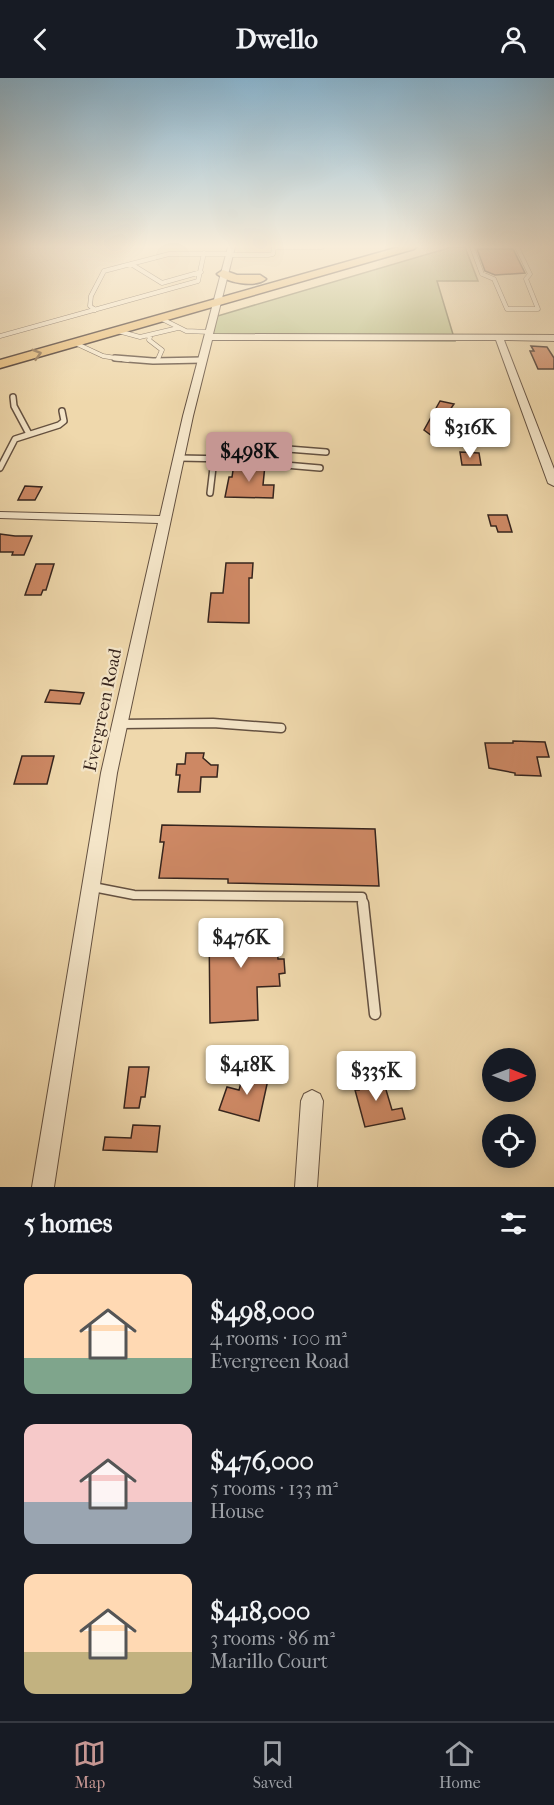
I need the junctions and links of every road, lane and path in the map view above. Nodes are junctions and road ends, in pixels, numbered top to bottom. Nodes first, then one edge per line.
1 (91, 299) edge
2 (136, 299) edge
3 (206, 299) edge
4 (210, 299) edge
5 (216, 299) edge
6 (503, 299) edge
7 (534, 299) edge
8 (95, 310) junction
9 (160, 318) junction
10 (178, 328) junction
11 (118, 331) junction
12 (63, 334) junction
13 (209, 335) junction
14 (0, 336) edge
15 (150, 337) junction
16 (499, 338) junction
17 (554, 338) edge
18 (75, 343) junction
19 (0, 352) edge
20 (158, 359) junction
21 (203, 360) junction
22 (0, 364) edge
23 (13, 397) dead end
24 (62, 411) dead end
25 (29, 434) junction
26 (326, 452) dead end
27 (179, 458) junction
28 (214, 459) junction
29 (280, 460) junction
30 (0, 468) edge
31 (320, 468) dead end
32 (554, 483) edge
33 (210, 493) dead end
34 (0, 515) edge
35 (165, 520) junction
36 (119, 724) junction
37 (281, 728) dead end
38 (90, 886) junction
39 (375, 1014) dead end
40 (312, 1101) dead end
41 (43, 1187) edge
42 (306, 1187) edge

1 - 8 lane
2 - 8 lane
3 - 12 main road
4 - 9 main road
5 - 13 street, Evergreen Road
6 - 7 lane
8 - 14 lane
9 - 10 lane
9 - 11 main road
10 - 13 lane
10 - 15 lane
11 - 15 lane
11 - 18 main road
12 - 18 main road
12 - 19 main road
13 - 16 street
13 - 21 street, Evergreen Road
15 - 20 lane
16 - 17 street
16 - 32 street
18 - 20 lane
22 -> 18 main road
20 - 21 lane
21 - 27 street, Evergreen Road
23 - 25 lane
24 - 25 lane
25 - 30 lane
26 - 29 lane
27 - 28 lane
27 - 35 street, Evergreen Road
28 - 29 lane
28 - 33 lane
29 - 31 lane
34 - 35 street
35 - 36 street, Evergreen Road
36 - 37 lane
36 - 38 street, Evergreen Road
38 - 39 lane
38 - 41 street, Evergreen Road
40 - 42 street

